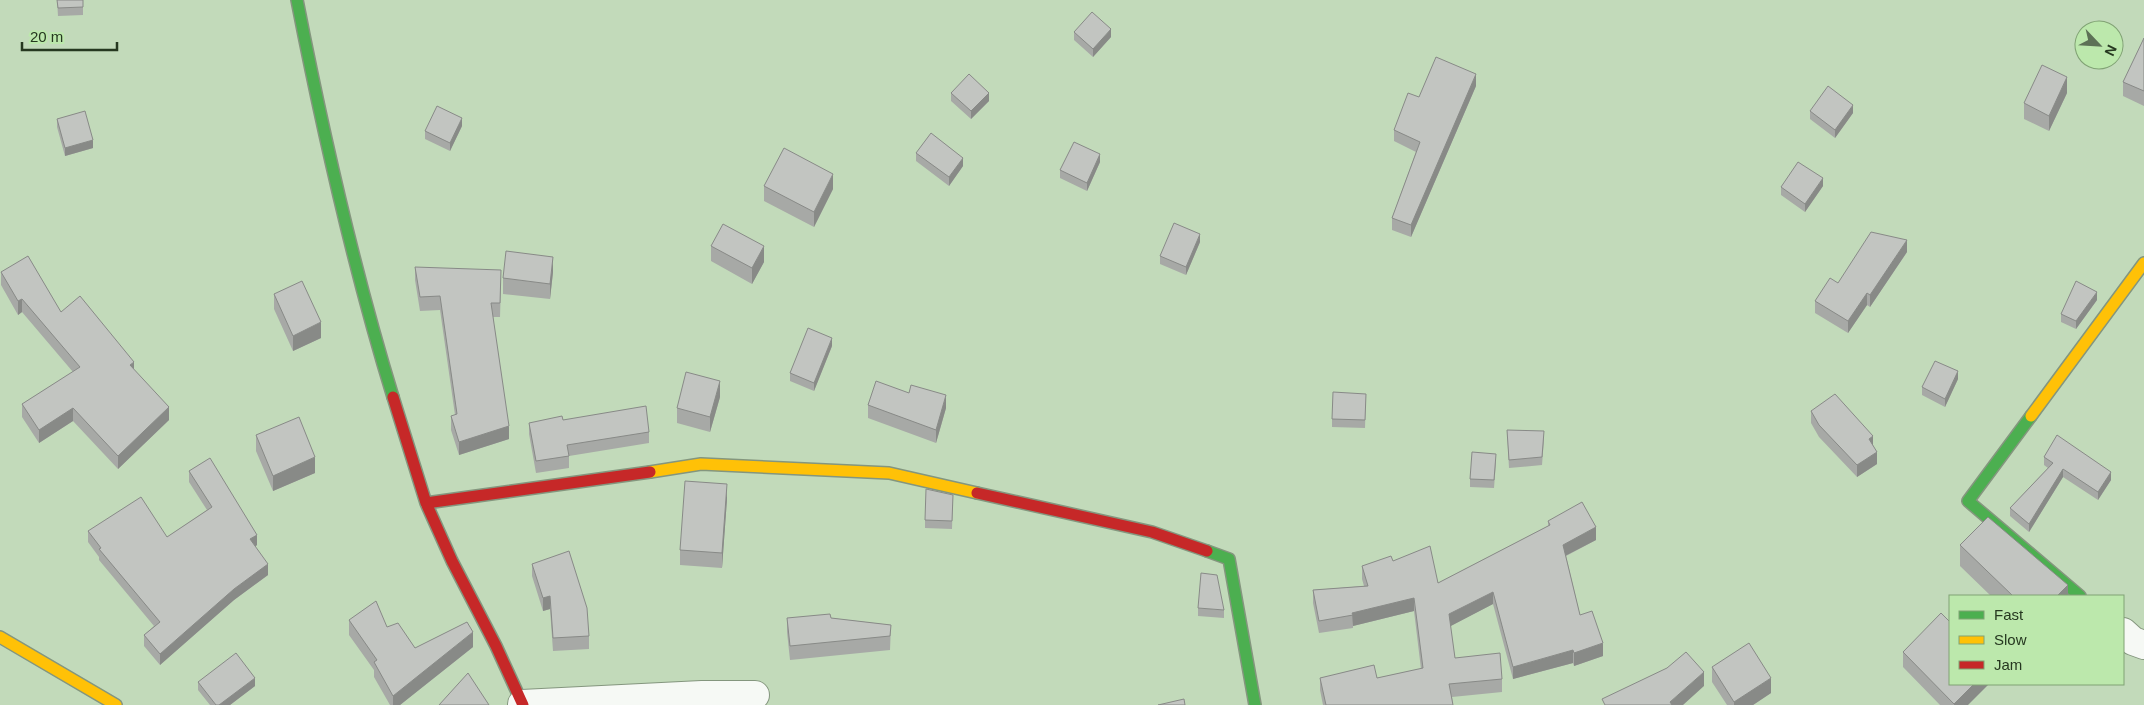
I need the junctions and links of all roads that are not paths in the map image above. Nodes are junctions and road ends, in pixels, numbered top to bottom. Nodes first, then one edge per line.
1 (297, 0) edge
2 (2144, 263) edge
3 (426, 503) junction
4 (2079, 595) edge
5 (2124, 633) edge
6 (0, 637) edge
7 (2144, 645) edge
8 (755, 695) dead end
9 (522, 704) edge
10 (116, 705) edge
11 (1255, 705) edge

1 - 3 street
2 - 4 street
3 - 9 street
3 - 11 street
5 - 7 street
6 - 10 street
8 - 9 street

